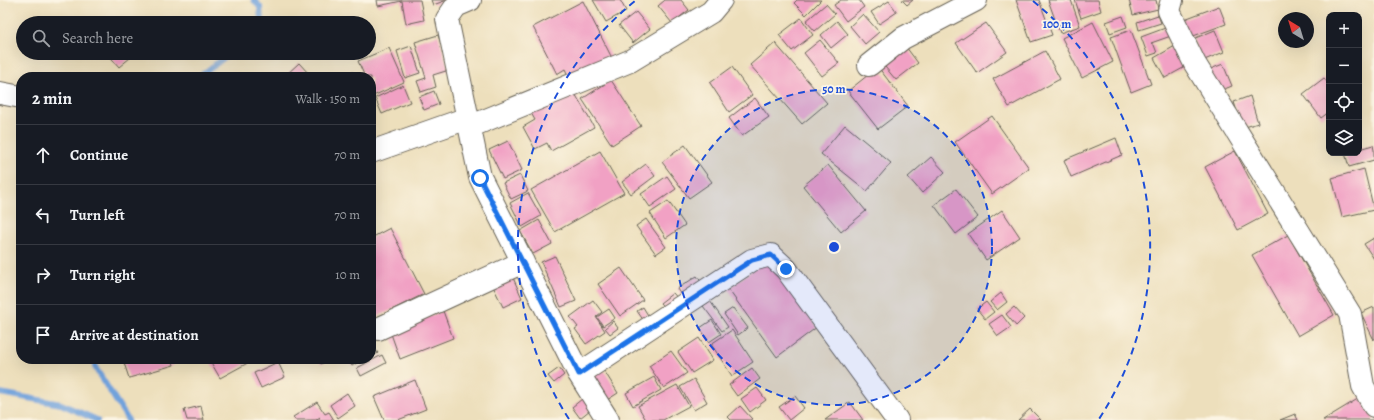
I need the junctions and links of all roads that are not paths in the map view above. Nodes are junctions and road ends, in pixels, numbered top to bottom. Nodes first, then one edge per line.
1 (470, 0) edge
2 (721, 0) edge
3 (976, 0) edge
4 (1172, 0) edge
5 (869, 65) dead end
6 (0, 93) edge
7 (16, 96) edge
8 (468, 122) junction
9 (376, 150) edge
10 (523, 262) junction
11 (378, 329) dead end
12 (579, 374) junction
13 (1374, 406) edge
14 (608, 420) edge
15 (897, 420) edge

1 - 8 street
2 - 8 street
3 - 5 street
4 - 13 street
6 - 7 street
8 - 9 street
8 - 10 street
10 - 11 street
10 - 12 street
12 - 14 street
12 - 15 street

